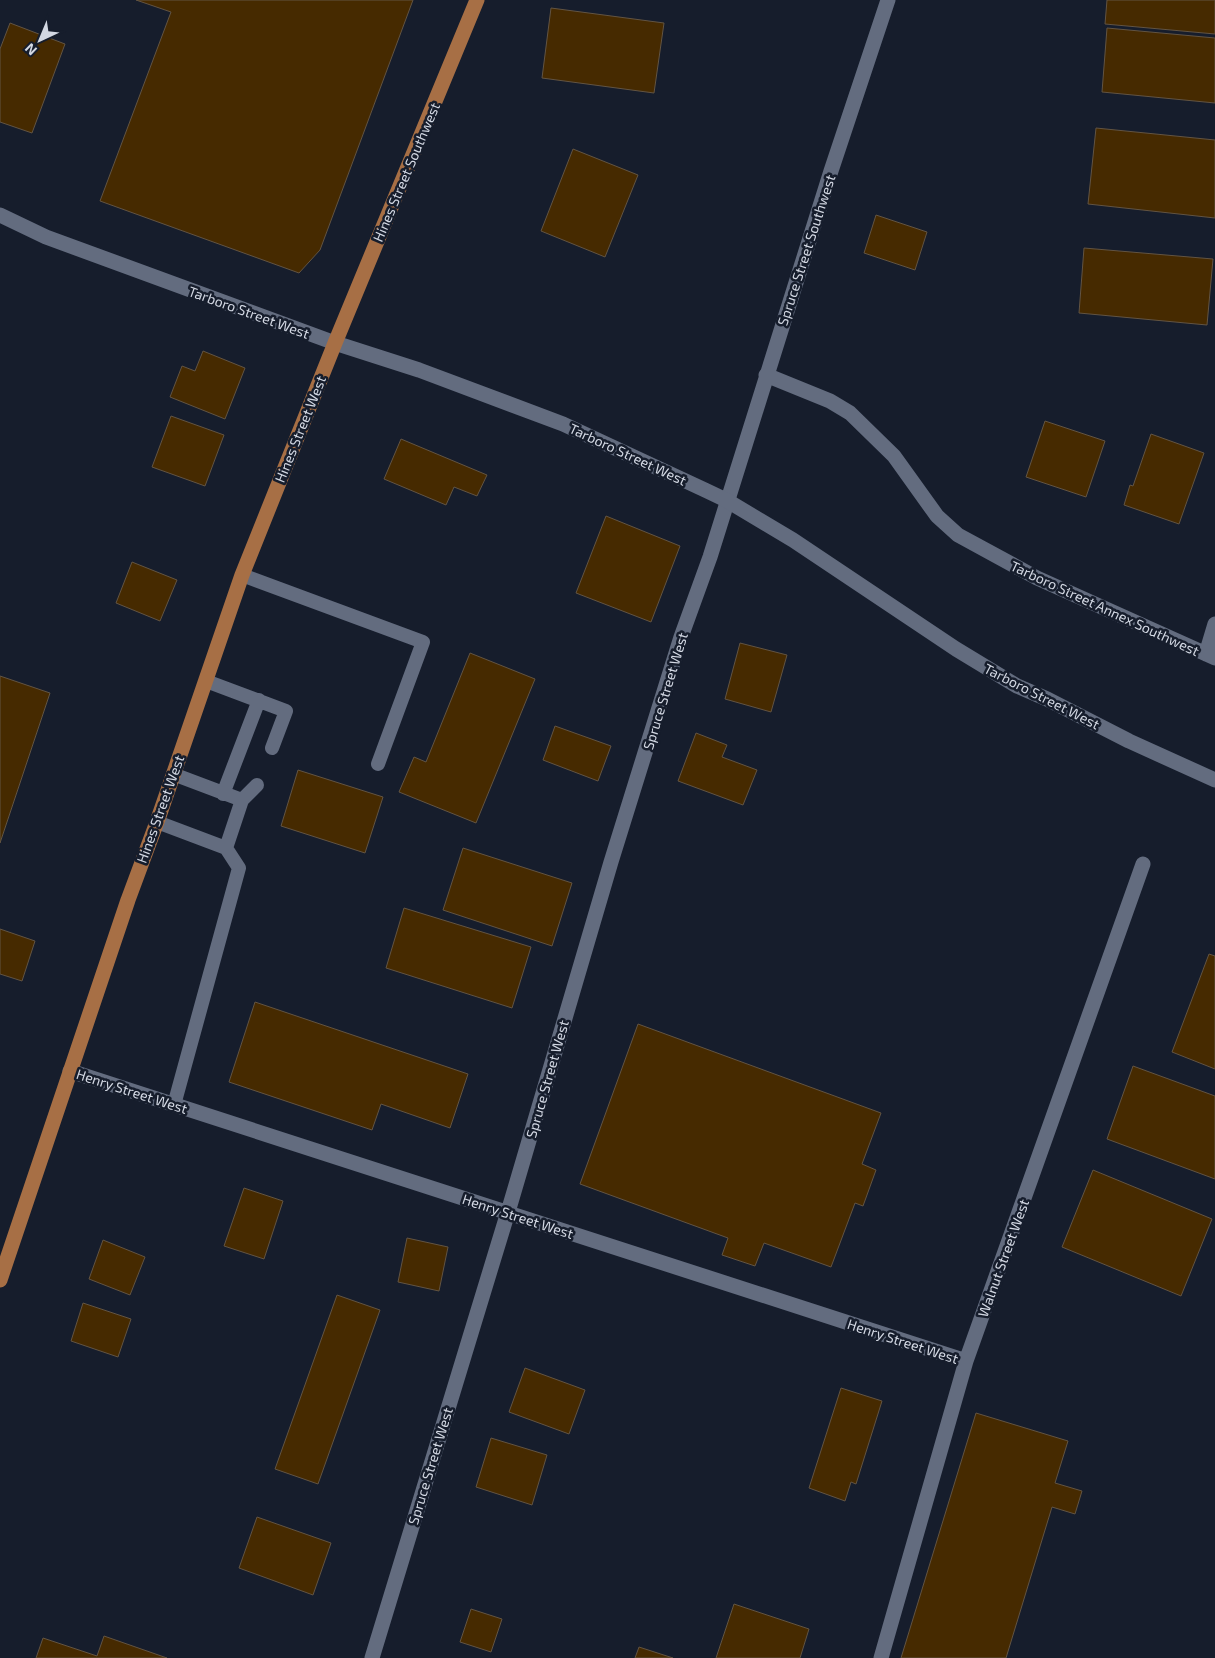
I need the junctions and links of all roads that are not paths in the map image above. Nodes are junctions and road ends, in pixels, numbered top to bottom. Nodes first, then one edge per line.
1 (477, 0) edge
2 (888, 0) edge
3 (0, 215) edge
4 (335, 343) junction
5 (766, 375) junction
6 (726, 500) junction
7 (242, 575) junction
8 (1215, 624) edge
9 (1211, 656) edge
10 (206, 681) junction
11 (259, 700) junction
12 (272, 748) dead end
13 (378, 764) dead end
14 (173, 774) junction
15 (1215, 780) edge
16 (257, 785) dead end
17 (223, 794) junction
18 (242, 800) junction
19 (157, 822) junction
20 (226, 848) junction
21 (1143, 864) dead end
22 (70, 1071) junction
23 (174, 1105) junction
24 (508, 1212) junction
25 (0, 1280) edge
26 (966, 1361) junction
27 (372, 1658) edge
28 (881, 1658) edge

1 - 4 main road, Hines Street Southwest
2 - 5 street, Spruce Street Southwest
3 - 4 street, Tarboro Street West
4 - 6 street, Tarboro Street West
4 - 7 main road, Hines Street West
5 - 6 street, Spruce Street Southwest
5 - 9 street, Tarboro Street Annex Southwest
6 - 15 street, Tarboro Street West
6 - 24 street, Spruce Street West
7 - 10 main road, Hines Street West
7 - 13 lane
8 - 9 street
10 - 11 lane
10 - 14 main road, Hines Street West
11 - 12 lane
11 - 17 lane
14 - 17 lane
14 - 19 main road, Hines Street West
16 - 18 lane
17 - 18 lane
18 - 20 lane
19 - 20 lane
19 - 22 main road, Hines Street West
20 - 23 lane
21 - 26 street, Walnut Street West
22 - 23 street, Henry Street West
22 - 25 main road, Hines Street West
23 - 24 street, Henry Street West
24 - 26 street, Henry Street West
24 - 27 street, Spruce Street West
26 - 28 street, Walnut Street West

